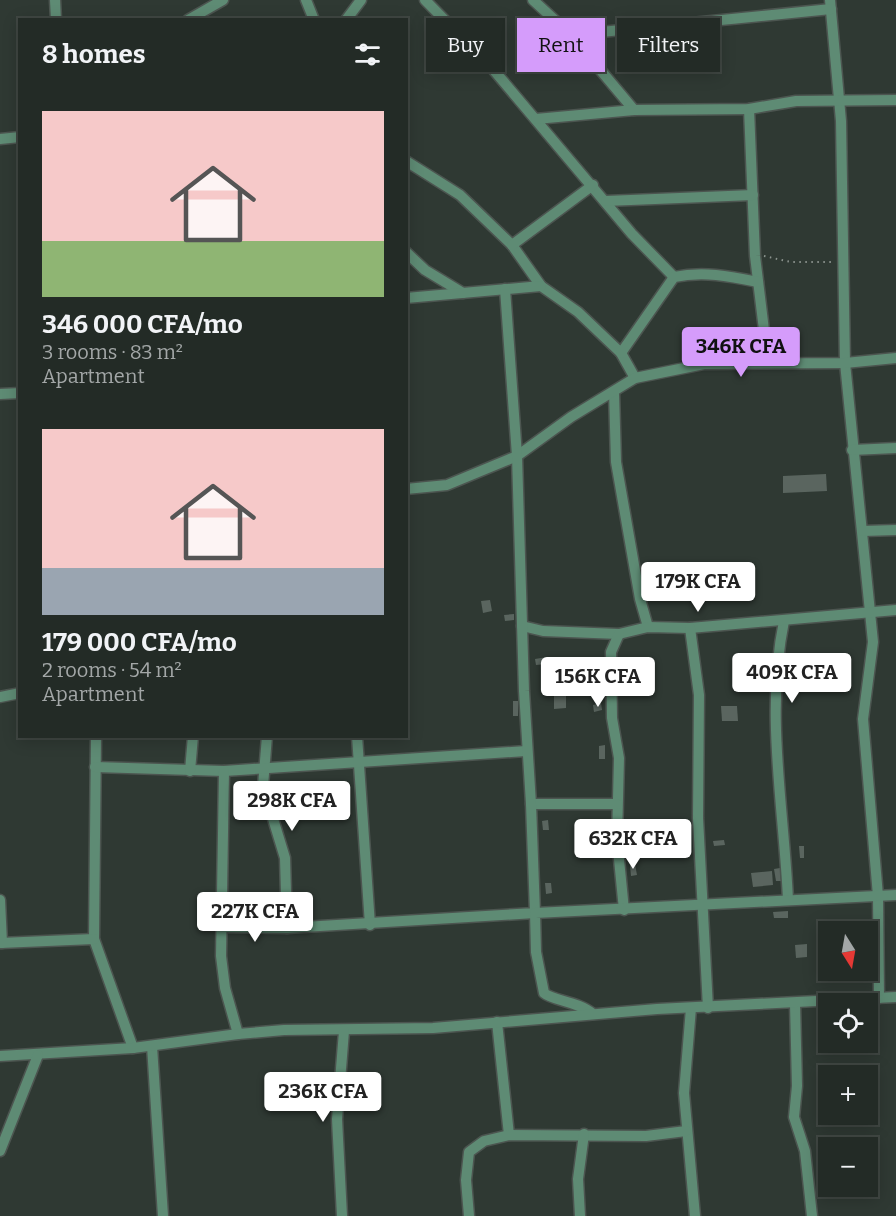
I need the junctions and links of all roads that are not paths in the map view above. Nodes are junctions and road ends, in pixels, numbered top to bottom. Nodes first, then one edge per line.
1 (55, 0) edge
2 (223, 0) edge
3 (306, 0) edge
4 (361, 0) edge
5 (425, 0) edge
6 (533, 0) edge
7 (831, 4) edge
8 (56, 18) edge
9 (192, 18) edge
10 (313, 18) edge
11 (348, 18) edge
12 (553, 18) edge
13 (605, 31) edge
14 (602, 72) edge
15 (896, 100) edge
16 (839, 101) junction
17 (749, 109) junction
18 (634, 110) junction
19 (536, 119) junction
20 (18, 137) edge
21 (0, 139) edge
22 (408, 162) edge
23 (593, 185) junction
24 (753, 195) junction
25 (606, 201) junction
26 (512, 245) junction
27 (408, 254) edge
28 (674, 277) junction
29 (758, 282) junction
30 (541, 286) junction
31 (505, 289) junction
32 (464, 293) junction
33 (408, 298) edge
34 (621, 353) junction
35 (896, 358) edge
36 (768, 363) junction
37 (845, 363) junction
38 (635, 378) junction
39 (614, 392) junction
40 (18, 393) edge
41 (0, 394) edge
42 (896, 448) edge
43 (852, 450) junction
44 (517, 456) junction
45 (408, 489) edge
46 (896, 530) edge
47 (863, 531) junction
48 (896, 609) edge
49 (872, 612) junction
50 (784, 621) junction
51 (522, 626) junction
52 (648, 627) junction
53 (690, 628) junction
54 (619, 634) junction
55 (18, 693) edge
56 (0, 697) edge
57 (96, 738) edge
58 (193, 738) edge
59 (267, 738) edge
60 (357, 738) edge
61 (526, 751) junction
62 (359, 762) junction
63 (95, 767) junction
64 (265, 767) junction
65 (190, 771) junction
66 (224, 771) junction
67 (531, 804) junction
68 (617, 804) junction
69 (896, 895) edge
70 (878, 896) junction
71 (0, 900) edge
72 (788, 900) junction
73 (704, 906) junction
74 (624, 910) junction
75 (535, 914) junction
76 (370, 925) junction
77 (224, 927) junction
78 (287, 928) junction
79 (94, 939) junction
80 (1, 943) edge
81 (879, 998) junction
82 (896, 998) edge
83 (795, 1004) junction
84 (691, 1008) junction
85 (708, 1008) junction
86 (593, 1014) junction
87 (497, 1022) junction
88 (345, 1031) junction
89 (238, 1034) junction
90 (152, 1046) junction
91 (133, 1048) junction
92 (38, 1055) junction
93 (0, 1056) edge
94 (686, 1131) junction
95 (584, 1134) junction
96 (509, 1135) junction
97 (0, 1151) edge
98 (163, 1216) edge
99 (342, 1216) edge
100 (469, 1216) edge
101 (580, 1216) edge
102 (695, 1216) edge
103 (812, 1216) edge

1 - 8 street
2 - 9 street
3 - 10 street
4 - 11 street
5 - 19 street
6 - 12 street
7 - 13 street
7 - 16 street
14 - 18 street
15 - 16 street
16 - 17 street
16 - 37 street
17 - 18 street
17 - 24 street
18 - 19 street
19 - 23 street
20 - 21 street
22 - 26 street
23 - 25 street
23 - 26 street
24 - 25 street
24 - 29 street
25 - 28 street
26 - 30 street
27 - 32 street
28 - 29 street
28 - 34 street
29 - 36 street
30 - 31 street
30 - 34 street
31 - 32 street
31 - 44 street
32 - 33 street
34 - 38 street
35 - 37 street
36 - 37 street
36 - 38 street
37 - 43 street
38 - 39 street
39 - 44 street
39 - 52 street
40 - 41 street
42 - 43 street
43 - 47 street
44 - 45 street
44 - 51 street
46 - 47 street
47 - 49 street
48 - 49 street
49 - 50 street
49 - 70 street
50 - 53 street
50 - 72 street
51 - 54 street
51 - 61 street
52 - 53 street
52 - 54 street
53 - 73 street
54 - 68 street
55 - 56 street
57 - 63 street
58 - 65 street
59 - 64 street
60 - 62 street
61 - 62 street
61 - 67 street
62 - 64 street
62 - 76 street
63 - 65 street
63 - 79 street
64 - 66 street
64 - 78 street
65 - 66 street
66 - 77 street
67 - 68 street
67 - 75 street
68 - 74 street
69 - 70 street
70 - 72 street
70 - 81 street
71 - 80 street
72 - 73 street
73 - 74 street
73 - 85 street
74 - 75 street
75 - 76 street
75 - 86 street
76 - 78 street
77 - 78 street
77 - 89 street
79 - 80 street
79 - 91 street
81 - 82 street
81 - 83 street
83 - 85 street
83 - 103 street
84 - 85 street
84 - 86 street
84 - 94 street
86 - 87 street
87 - 88 street
87 - 96 street
88 - 89 street
88 - 99 street
89 - 90 street
90 - 91 street
90 - 98 street
91 - 92 street
92 - 93 street
92 - 97 street
94 - 95 street
94 - 102 street
95 - 96 street
95 - 101 street
96 - 100 street

